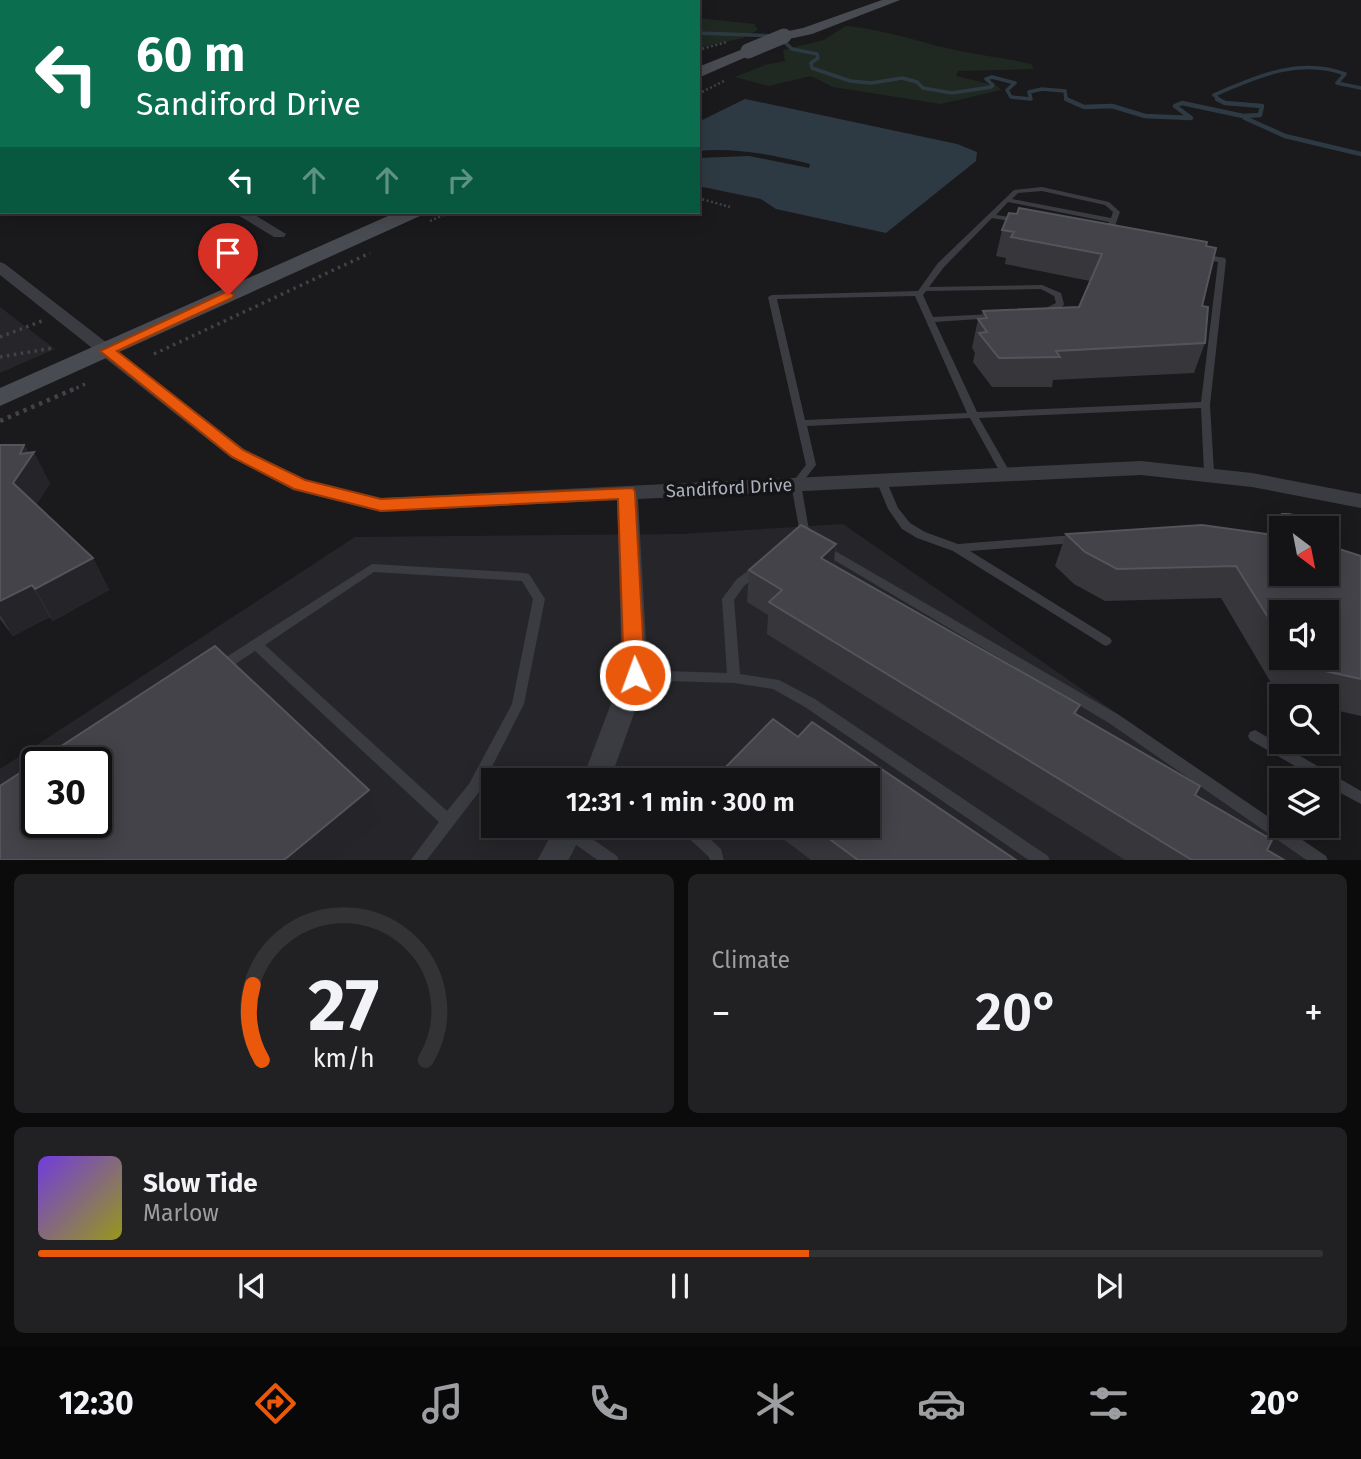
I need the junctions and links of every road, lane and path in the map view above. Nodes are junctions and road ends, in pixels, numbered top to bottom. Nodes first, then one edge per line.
1 (870, 0) edge
2 (894, 0) edge
3 (784, 36) junction
4 (700, 72) edge
5 (700, 199) edge
6 (1007, 200) junction
7 (730, 207) dead end
8 (244, 214) edge
9 (409, 214) edge
10 (991, 216) junction
11 (1114, 221) junction
12 (1030, 223) edge
13 (279, 234) dead end
14 (1094, 236) edge
15 (1107, 238) junction
16 (1120, 241) edge
17 (1197, 255) edge
18 (0, 267) edge
19 (922, 291) junction
20 (1032, 313) edge
21 (60, 314) junction
22 (1007, 315) edge
23 (931, 320) junction
24 (0, 337) edge
25 (53, 348) dead end
26 (107, 351) junction
27 (0, 357) edge
28 (85, 384) dead end
29 (0, 398) edge
30 (1205, 405) junction
31 (974, 417) junction
32 (0, 421) edge
33 (801, 423) junction
34 (1209, 472) junction
35 (1006, 474) junction
36 (881, 480) junction
37 (796, 484) junction
38 (627, 492) junction
39 (1361, 501) edge
40 (1089, 537) edge
41 (957, 548) junction
42 (766, 562) edge
43 (1106, 641) dead end
44 (256, 644) junction
45 (210, 674) edge
46 (635, 675) junction
47 (734, 678) junction
48 (1255, 736) dead end
49 (609, 768) edge
50 (1361, 798) edge
51 (448, 821) junction
52 (565, 838) edge
53 (583, 838) edge
54 (699, 838) edge
55 (417, 860) edge
56 (552, 860) edge
57 (612, 860) edge
58 (717, 860) edge
59 (1043, 860) edge
60 (1321, 860) edge

1 - 3 street
2 - 3 street
3 - 4 street, bridge
5 - 7 path
6 - 10 lane
6 - 11 lane
6 - 11 lane
8 - 13 street
9 - 26 street
10 - 12 lane
10 - 19 lane
11 - 15 lane
14 - 15 lane
15 - 16 lane
17 - 30 lane
18 - 21 street, Sandiford Drive
19 - 20 lane
19 - 23 lane
19 - 33 lane
21 - 24 path
21 - 26 street, Sandiford Drive
22 - 23 lane
23 - 31 lane
25 - 27 path
26 - 29 street
26 - 38 street, Sandiford Drive
28 - 32 path
30 - 31 lane
30 - 34 lane
31 - 33 lane
31 - 35 lane
33 - 37 lane
34 - 35 street, Sandiford Drive
34 - 39 street, Sandiford Drive
35 - 36 street, Sandiford Drive
36 - 37 street, Sandiford Drive
36 - 41 lane
37 - 38 street, Sandiford Drive
37 - 60 lane
38 - 46 street
40 - 41 lane
41 - 43 lane
42 - 47 lane
44 - 45 lane
44 - 51 lane
44 - 51 lane
46 - 47 lane
46 - 49 street
47 - 59 lane
48 - 50 lane
51 - 55 lane
52 - 56 street
53 - 57 lane
54 - 58 lane

